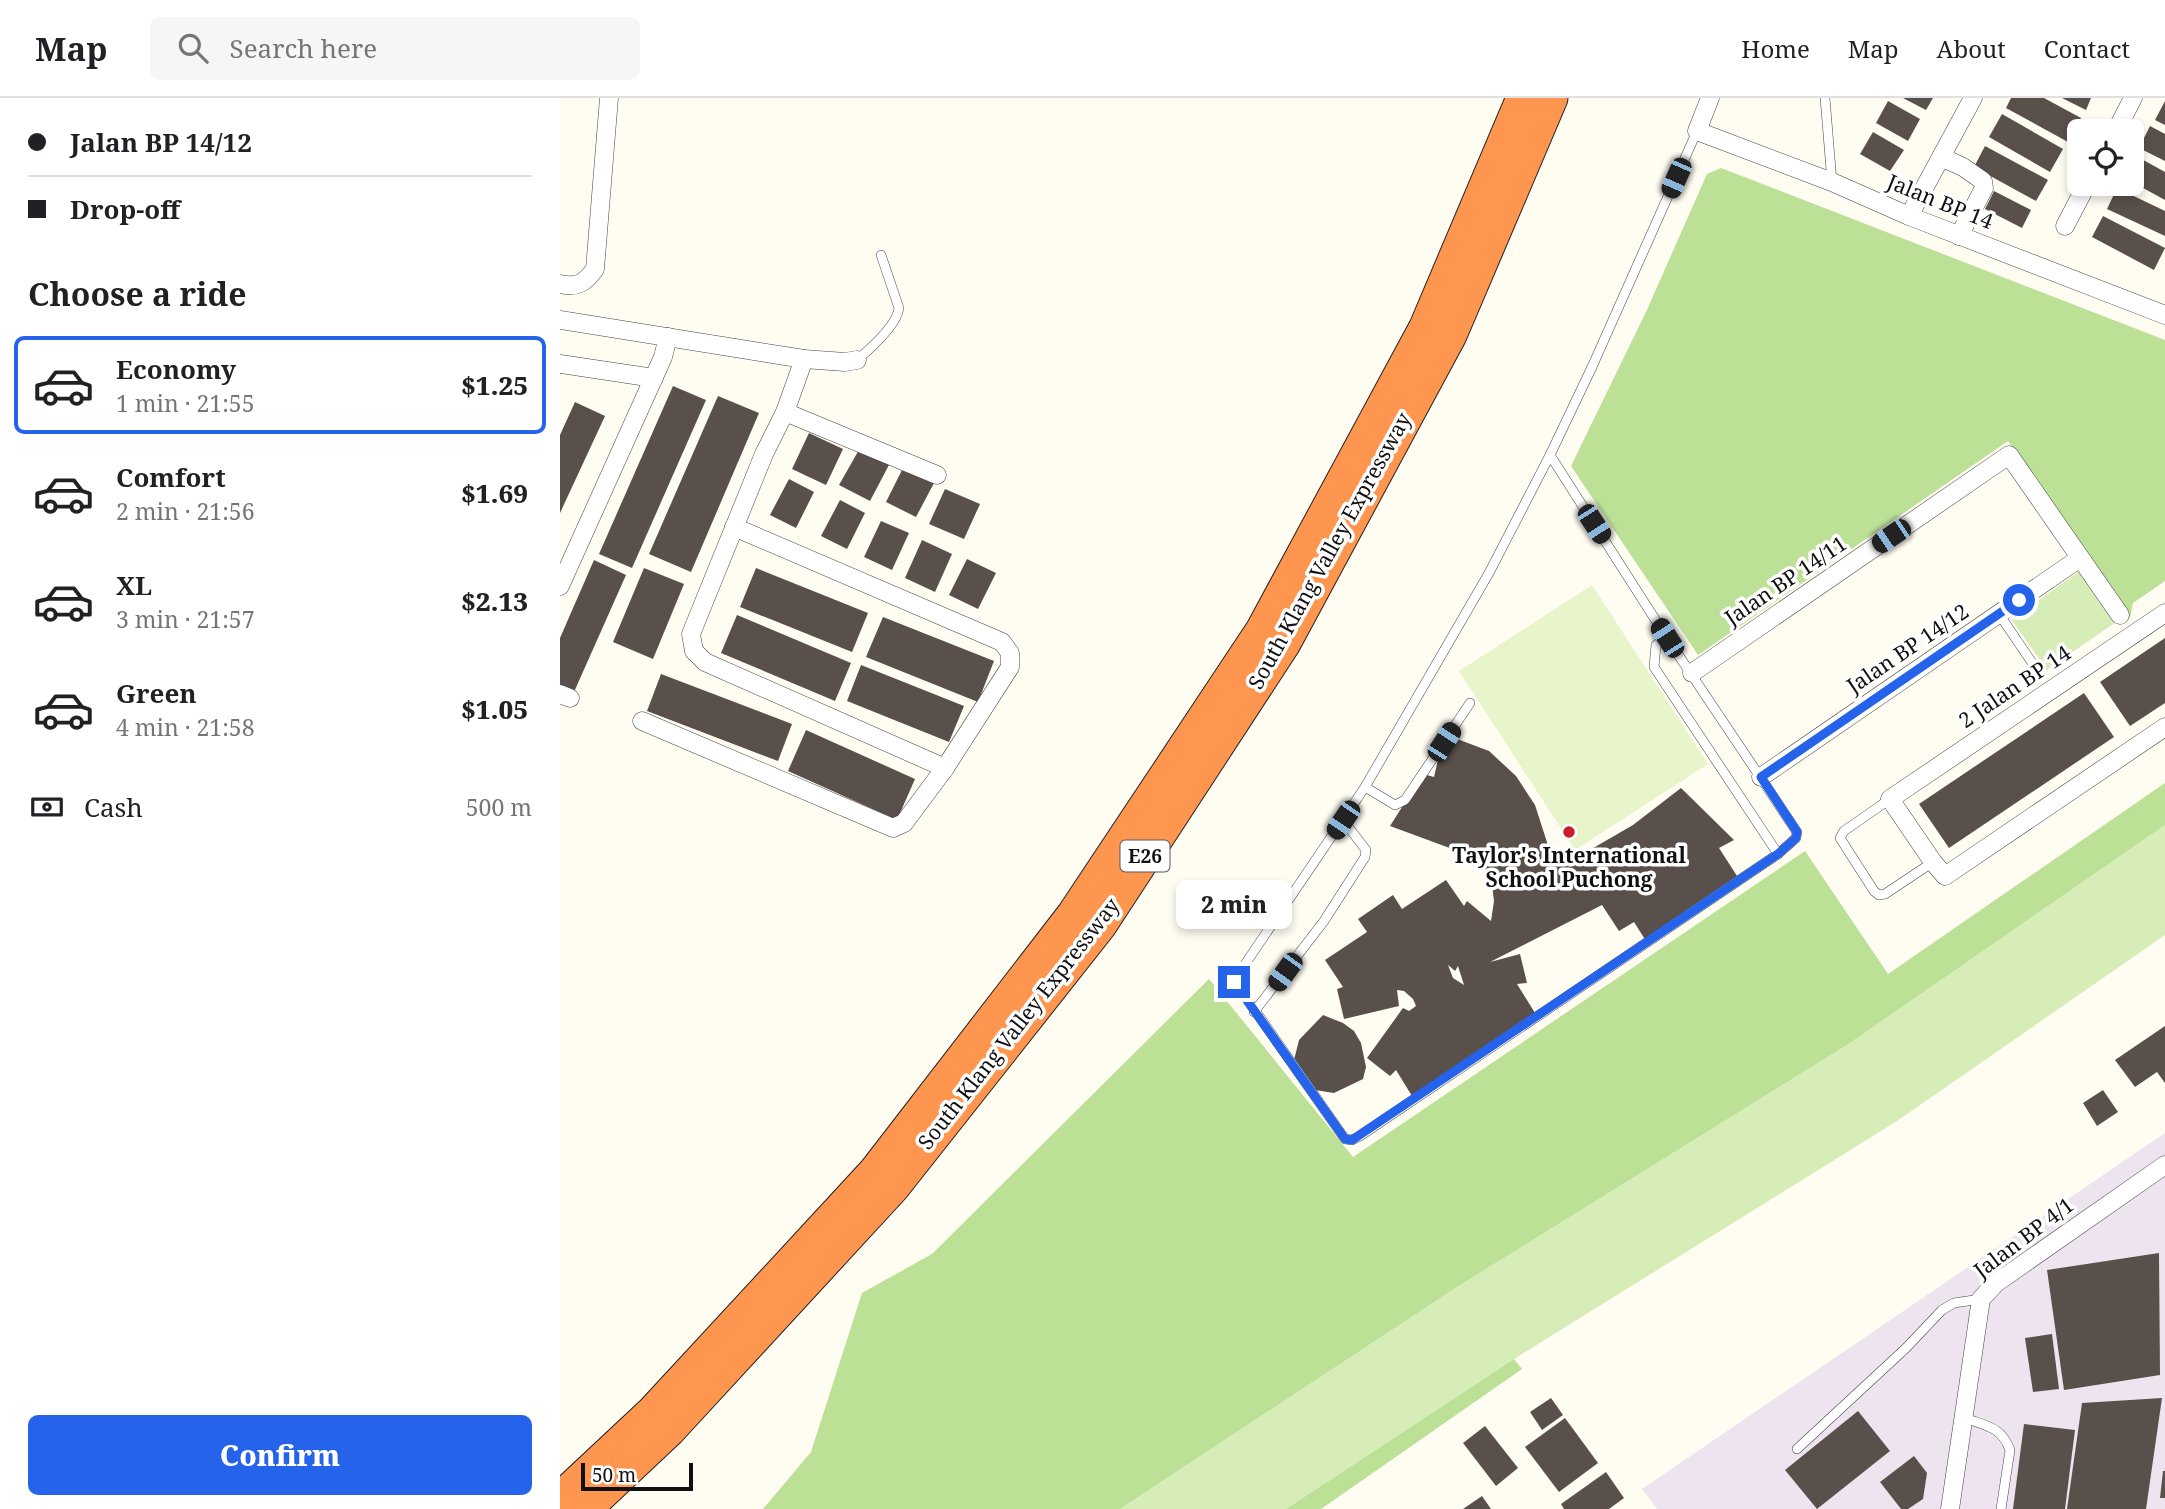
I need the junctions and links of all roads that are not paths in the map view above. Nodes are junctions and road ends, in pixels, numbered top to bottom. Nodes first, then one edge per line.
1 (609, 98) edge
2 (1523, 98) edge
3 (1551, 98) edge
4 (1710, 98) edge
5 (1825, 98) edge
6 (1973, 98) edge
7 (2133, 98) edge
8 (2122, 119) edge
9 (1698, 131) junction
10 (1941, 157) junction
11 (1832, 181) junction
12 (2081, 196) edge
13 (1909, 216) junction
14 (2065, 226) dead end
15 (1959, 236) junction
16 (881, 255) dead end
17 (560, 284) edge
18 (2165, 315) edge
19 (560, 320) edge
20 (668, 337) junction
21 (804, 359) junction
22 (857, 360) joint
23 (560, 364) edge
24 (654, 378) junction
25 (785, 412) junction
26 (1550, 455) junction
27 (937, 475) dead end
28 (734, 527) junction
29 (2080, 558) junction
30 (560, 586) edge
31 (2165, 612) edge
32 (1999, 614) junction
33 (2120, 615) dead end
34 (1667, 638) junction
35 (2037, 670) dead end
36 (1692, 673) junction
37 (1470, 703) dead end
38 (642, 721) dead end
39 (2165, 727) edge
40 (945, 768) junction
41 (1761, 777) junction
42 (1365, 787) junction
43 (1890, 799) junction
44 (1343, 820) junction
45 (1778, 854) junction
46 (1933, 862) junction
47 (1254, 1012) junction
48 (2165, 1165) edge
49 (1981, 1299) junction
50 (1965, 1418) junction
51 (1797, 1449) dead end
52 (560, 1499) edge
53 (585, 1509) edge
54 (1950, 1509) edge
55 (2001, 1509) edge

1 - 17 street
2 - 52 highway, South Klang Valley Expressway / E26
3 - 53 highway, South Klang Valley Expressway / E26
4 - 9 street
5 - 11 lane
6 - 10 street
7 - 8 street
9 - 11 street, Jalan BP 14
9 - 26 lane
10 - 13 street
10 - 15 street
11 - 13 street, Jalan BP 14
12 - 14 street
13 - 15 street, Jalan BP 14
15 - 18 street, Jalan BP 14
16 - 22 lane
19 - 20 street
20 - 21 street
20 - 24 street
21 - 22 street
21 - 25 street
23 - 24 street
24 - 30 street
25 - 27 street
25 - 28 street
26 - 34 lane
26 - 42 lane
28 - 40 street
28 - 40 street
29 - 32 street, Jalan BP 14/12
29 - 33 street
29 - 36 street, Jalan BP 14/11
31 - 43 street, 2 Jalan BP 14
32 - 35 lane
32 - 41 street, Jalan BP 14/12
34 - 36 lane
34 - 45 lane
36 - 41 lane
37 - 42 lane
38 - 40 street
39 - 46 street
41 - 45 lane
42 - 44 lane
43 - 46 street
43 - 46 lane
44 - 47 lane
44 - 47 lane
45 - 47 lane
48 - 49 street, Jalan BP 4/1
49 - 50 street, Jalan BP 4/1
49 - 51 lane
50 - 54 street, Jalan BP 4/1
50 - 55 lane

